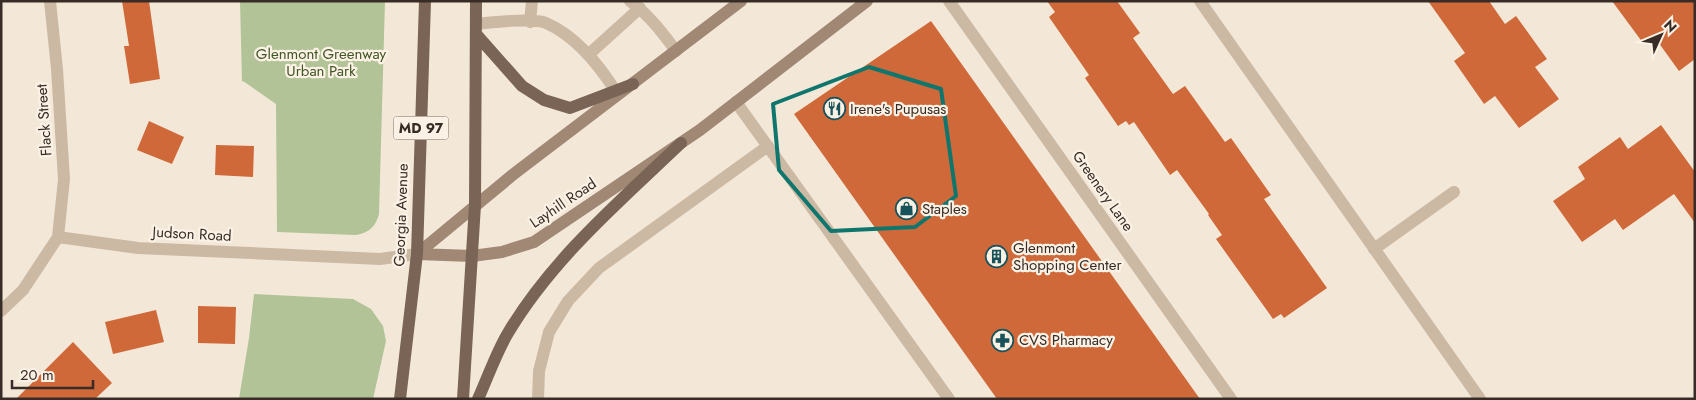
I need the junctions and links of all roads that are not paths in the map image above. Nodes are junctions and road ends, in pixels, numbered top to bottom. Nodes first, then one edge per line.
1 (50, 1) edge
2 (425, 1) edge
3 (476, 1) edge
4 (532, 1) edge
5 (867, 1) edge
6 (949, 1) edge
7 (1200, 1) edge
8 (738, 2) edge
9 (635, 5) edge
10 (530, 22) junction
11 (476, 29) junction
12 (676, 51) junction
13 (588, 55) junction
14 (633, 84) junction
15 (615, 90) junction
16 (736, 102) junction
17 (681, 143) junction
18 (768, 146) junction
19 (1454, 192) dead end
20 (474, 205) junction
21 (58, 238) junction
22 (1374, 249) junction
23 (417, 254) junction
24 (472, 256) junction
25 (1, 311) edge
26 (400, 399) edge
27 (463, 399) edge
28 (478, 399) edge
29 (538, 399) edge
30 (949, 399) edge
31 (1231, 399) edge
32 (1480, 399) edge

1 - 21 street, Flack Street
2 - 23 main road, Georgia Avenue / MD 97
3 - 11 main road
4 - 10 street
5 - 16 main road, Layhill Road
6 - 31 street, Greenery Lane
7 - 22 street
8 - 12 main road
9 - 12 street
9 - 13 street
10 - 11 street
10 - 13 street
11 - 15 main road
11 - 20 main road
12 - 14 main road
13 - 15 street
14 - 15 main road
14 - 20 main road
16 - 17 main road, Layhill Road
16 - 18 street
17 - 24 main road, Layhill Road
17 - 28 main road
18 - 29 street
18 - 30 street
19 - 22 street
20 - 23 main road
20 - 24 main road
21 - 23 street, Judson Road
21 - 25 street
22 - 32 street
23 - 24 main road, Layhill Road
23 - 26 main road, Georgia Avenue / MD 97
24 - 27 main road

